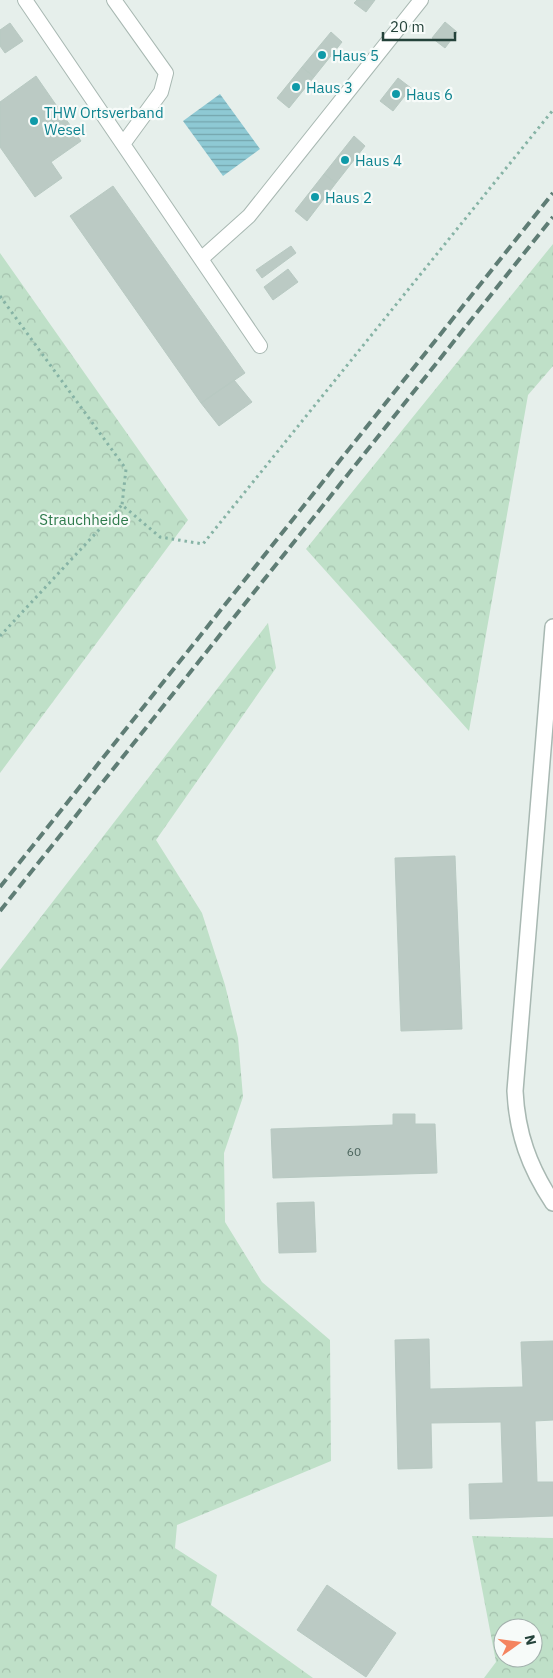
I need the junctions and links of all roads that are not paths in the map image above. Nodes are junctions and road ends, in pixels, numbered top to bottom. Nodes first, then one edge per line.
1 (25, 0) edge
2 (114, 0) edge
3 (422, 0) edge
4 (123, 144) junction
5 (201, 259) junction
6 (260, 346) dead end
7 (553, 627) edge
8 (553, 1202) edge

1 - 4 lane
2 - 4 lane
3 - 5 lane
4 - 5 lane
5 - 6 lane
7 - 8 street

